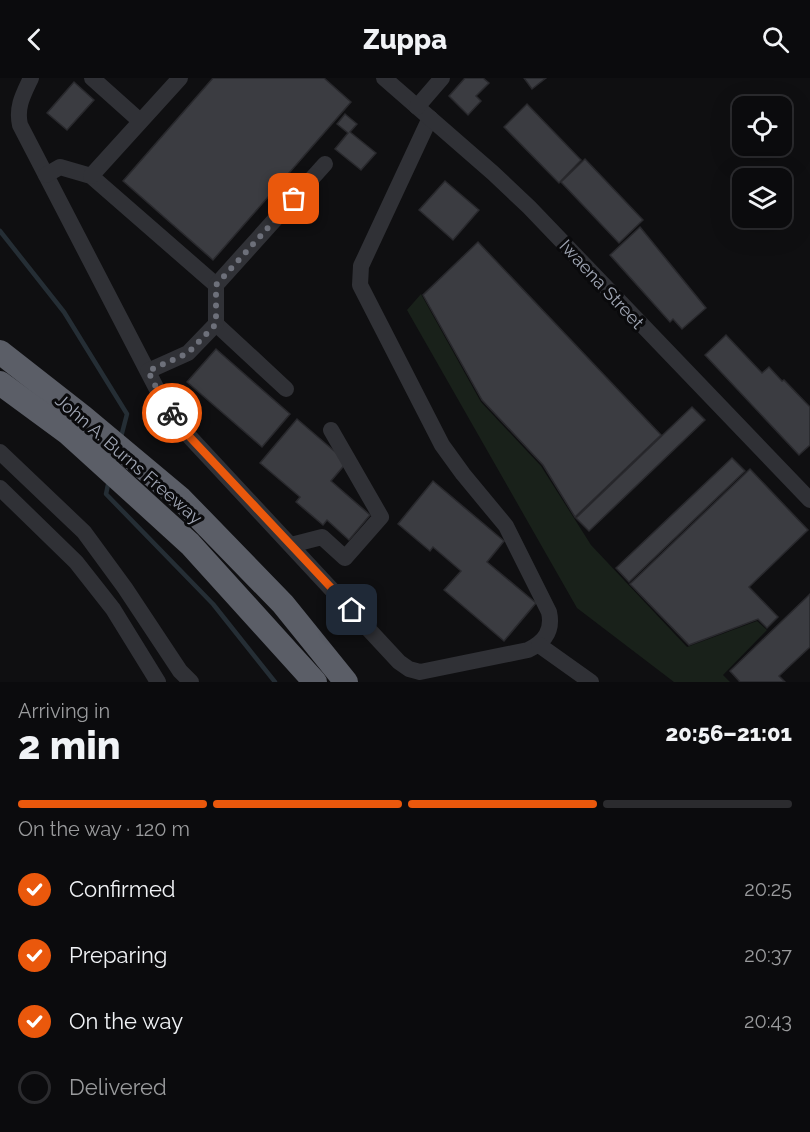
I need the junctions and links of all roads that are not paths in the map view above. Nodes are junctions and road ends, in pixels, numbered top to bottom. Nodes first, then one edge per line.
1 (31, 78) edge
2 (92, 78) edge
3 (180, 78) edge
4 (384, 78) edge
5 (442, 78) edge
6 (424, 112) junction
7 (140, 121) junction
8 (324, 164) dead end
9 (46, 175) junction
10 (91, 176) junction
11 (216, 285) junction
12 (216, 324) junction
13 (0, 352) edge
14 (148, 371) junction
15 (0, 383) edge
16 (286, 389) dead end
17 (332, 430) dead end
18 (0, 452) edge
19 (0, 488) edge
20 (810, 500) edge
21 (291, 545) junction
22 (539, 645) junction
23 (158, 682) edge
24 (192, 682) edge
25 (315, 682) edge
26 (346, 682) edge
27 (591, 682) edge

1 - 9 street
2 - 7 street
3 - 7 street
4 - 6 street, Iwaena Street
5 - 6 street
6 - 20 street, Iwaena Street
6 - 22 street
7 - 10 street
8 - 11 street
9 - 10 street
9 - 14 street
10 - 11 street
11 - 12 street
12 - 14 street
12 - 16 street
13 - 26 highway, John A. Burns Freeway
14 - 21 street
15 - 25 highway, John A. Burns Freeway
17 - 21 street
18 - 24 street
19 - 23 street
21 - 22 street
22 - 27 street

